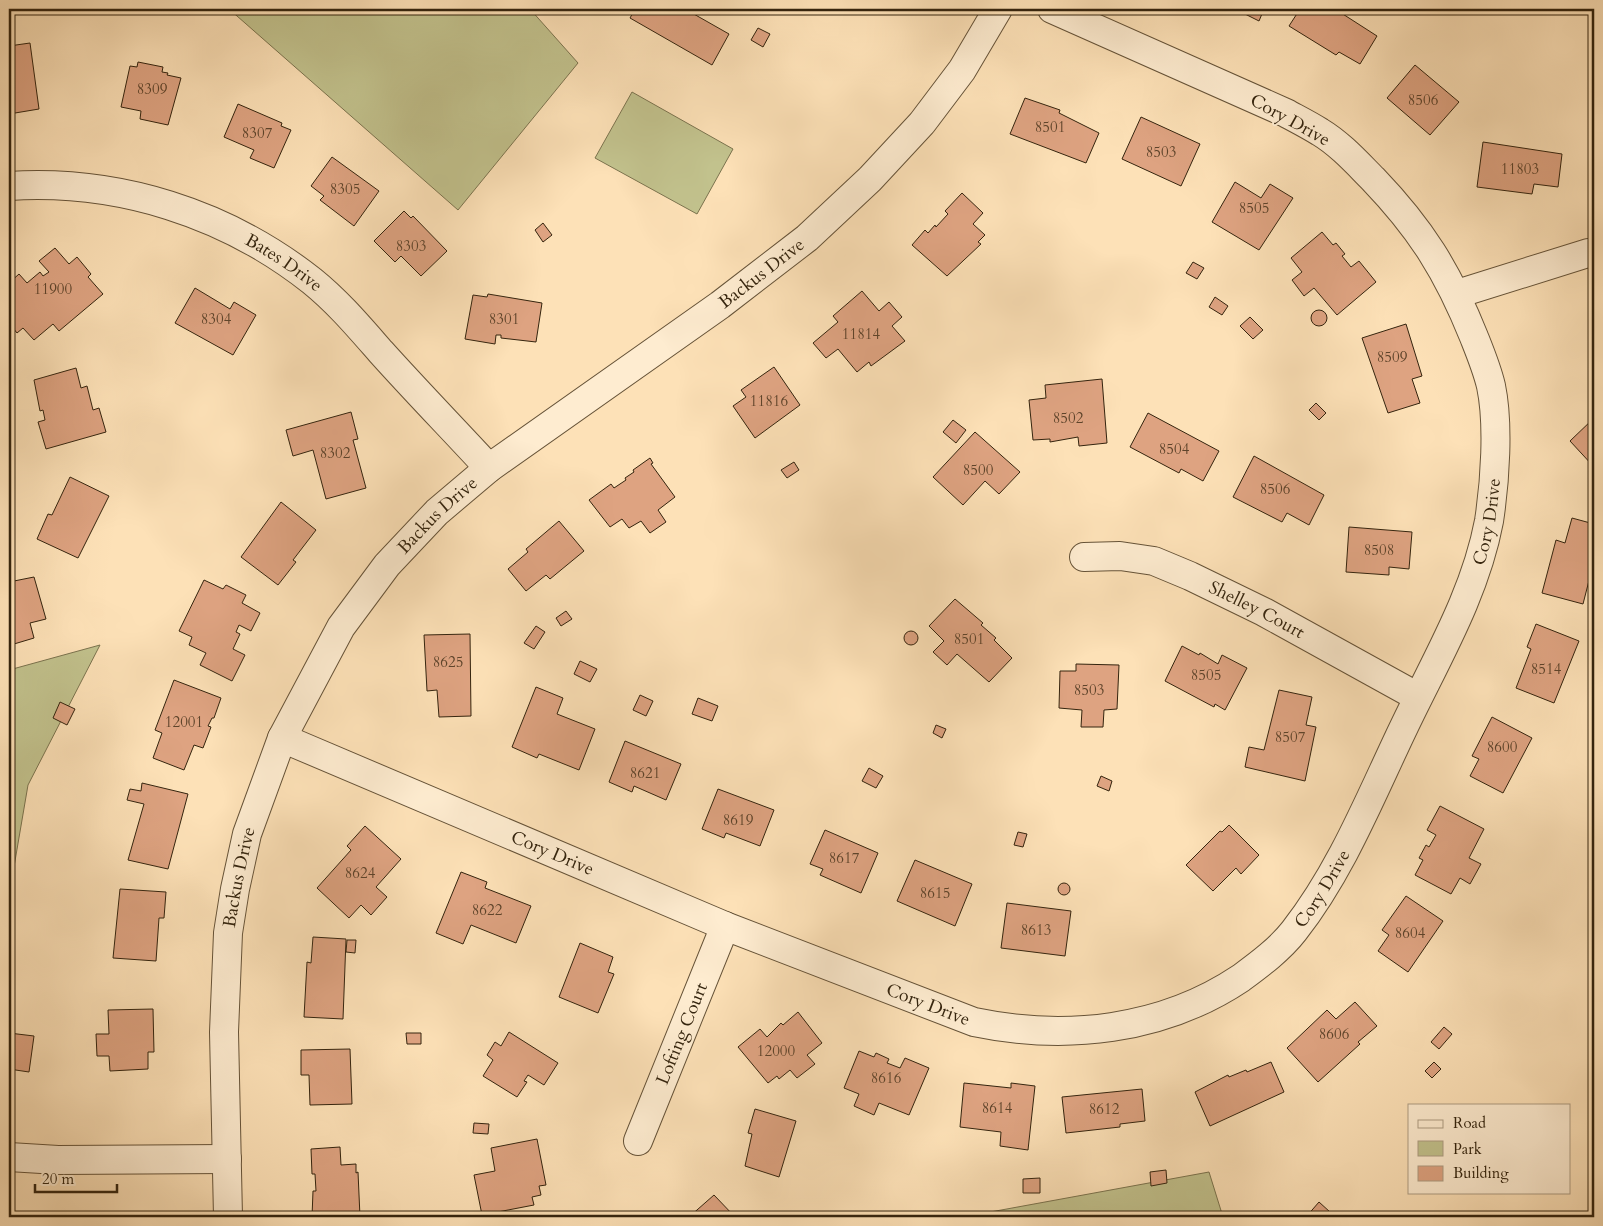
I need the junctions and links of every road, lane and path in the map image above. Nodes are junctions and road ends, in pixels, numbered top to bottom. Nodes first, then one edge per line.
1 (998, 9) edge
2 (1052, 9) edge
3 (9, 186) edge
4 (1588, 253) dead end
5 (1457, 294) junction
6 (489, 468) junction
7 (1084, 556) dead end
8 (1418, 697) junction
9 (282, 738) junction
10 (725, 926) junction
11 (638, 1141) dead end
12 (9, 1157) edge
13 (228, 1159) junction
14 (228, 1217) edge

1 - 6 street, Backus Drive
2 - 5 street, Cory Drive
3 - 6 street, Bates Drive
4 - 5 street
5 - 8 street, Cory Drive
6 - 9 street, Backus Drive
7 - 8 street, Shelley Court
8 - 10 street, Cory Drive
9 - 10 street, Cory Drive
9 - 13 street, Backus Drive
10 - 11 street, Lofting Court
12 - 13 street
13 - 14 street, Backus Drive

